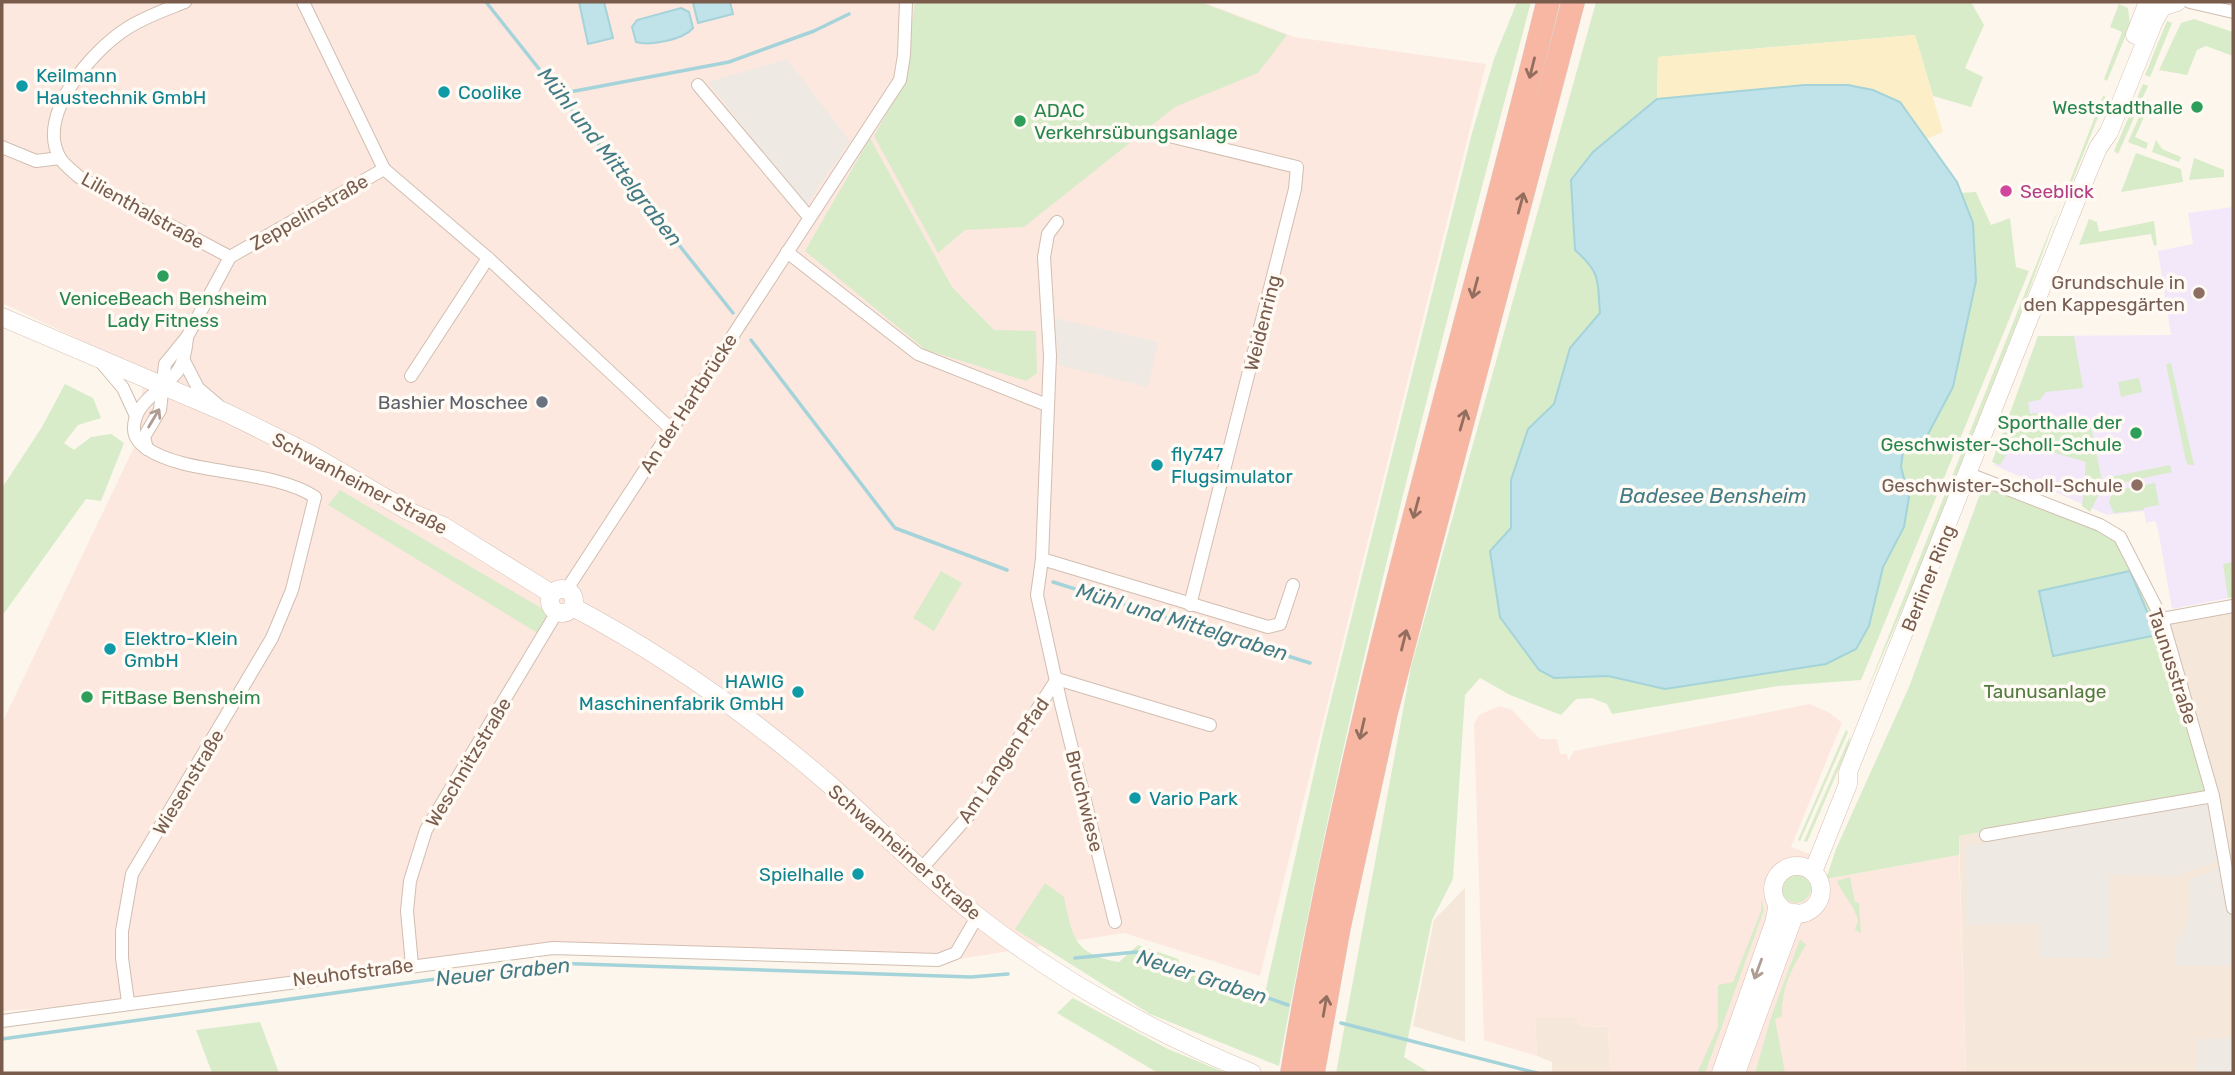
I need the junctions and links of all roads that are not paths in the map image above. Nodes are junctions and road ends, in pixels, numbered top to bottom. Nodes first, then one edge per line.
1 (185, 2) edge
2 (303, 2) edge
3 (906, 2) edge
4 (1548, 2) edge
5 (1573, 2) edge
6 (2190, 2) edge
7 (2213, 2) edge
8 (2159, 3) edge
9 (2230, 11) edge
10 (698, 85) dead end
11 (1169, 136) dead end
12 (2, 146) edge
13 (60, 158) junction
14 (384, 169) junction
15 (809, 216) junction
16 (1057, 222) dead end
17 (787, 252) junction
18 (230, 257) junction
19 (488, 258) junction
20 (2, 317) edge
21 (187, 337) junction
22 (183, 359) junction
23 (101, 362) junction
24 (411, 376) dead end
25 (161, 387) junction
26 (1047, 405) junction
27 (229, 414) junction
28 (136, 416) junction
29 (671, 429) junction
30 (147, 449) junction
31 (1969, 474) junction
32 (1042, 559) junction
33 (1293, 585) dead end
34 (562, 600) junction
35 (1189, 605) junction
36 (2233, 606) edge
37 (2162, 619) junction
38 (1057, 679) junction
39 (1210, 725) dead end
40 (2213, 796) junction
41 (1986, 835) dead end
42 (922, 868) junction
43 (1805, 869) junction
44 (1778, 904) junction
45 (2233, 908) edge
46 (1795, 913) junction
47 (977, 917) junction
48 (1115, 922) dead end
49 (412, 965) junction
50 (128, 1002) junction
51 (2, 1020) edge
52 (1252, 1073) edge
53 (1292, 1073) edge
54 (1313, 1073) edge
55 (1721, 1073) edge
56 (1736, 1073) edge

1 - 13 street
2 - 14 street
3 - 15 street, An der Hartbrücke
4 -> 53 highway
54 -> 5 highway
6 - 9 street
7 - 9 street
8 - 31 main road, Berliner Ring
10 - 15 street
11 - 35 street, Weidenring
12 - 13 street
13 - 18 street, Lilienthalstraße
14 - 18 street, Zeppelinstraße
14 - 19 street, Zeppelinstraße
15 - 17 street, An der Hartbrücke
16 - 26 street
17 - 26 street
17 - 29 street, An der Hartbrücke
18 - 21 street, Zeppelinstraße
19 - 24 street
19 - 29 street, Zeppelinstraße
20 - 23 main road, Schwanheimer Straße
21 - 22 street, Zeppelinstraße
21 - 25 street, Zeppelinstraße
22 - 25 street, Zeppelinstraße
22 - 27 street
23 - 25 main road, Schwanheimer Straße
23 - 28 street
25 - 27 main road, Schwanheimer Straße
25 - 28 street
30 -> 25 street
26 - 32 street
27 - 34 main road, Schwanheimer Straße
28 - 30 street
29 - 34 street, An der Hartbrücke
30 - 50 street, Wiesenstraße
31 - 37 street, Taunusstraße
31 - 43 main road, Berliner Ring
32 - 35 street
32 - 38 street, Am Langen Pfad
33 - 35 street
34 - 42 main road, Schwanheimer Straße
34 - 49 street, Weschnitzstraße
36 - 37 street
37 - 40 street, Taunusstraße
38 - 39 street
38 - 42 street, Am Langen Pfad
38 - 48 street, Bruchwiese
40 - 41 street
40 - 45 street, Taunusstraße
42 - 47 main road, Schwanheimer Straße
43 - 44 main road, Berliner Ring
43 - 46 main road, Berliner Ring
44 - 46 main road
44 -> 55 main road, Berliner Ring
46 - 56 main road
47 - 49 street, Neuhofstraße
47 - 52 main road, Schwanheimer Straße
49 - 50 street, Neuhofstraße
50 - 51 street, Neuhofstraße

